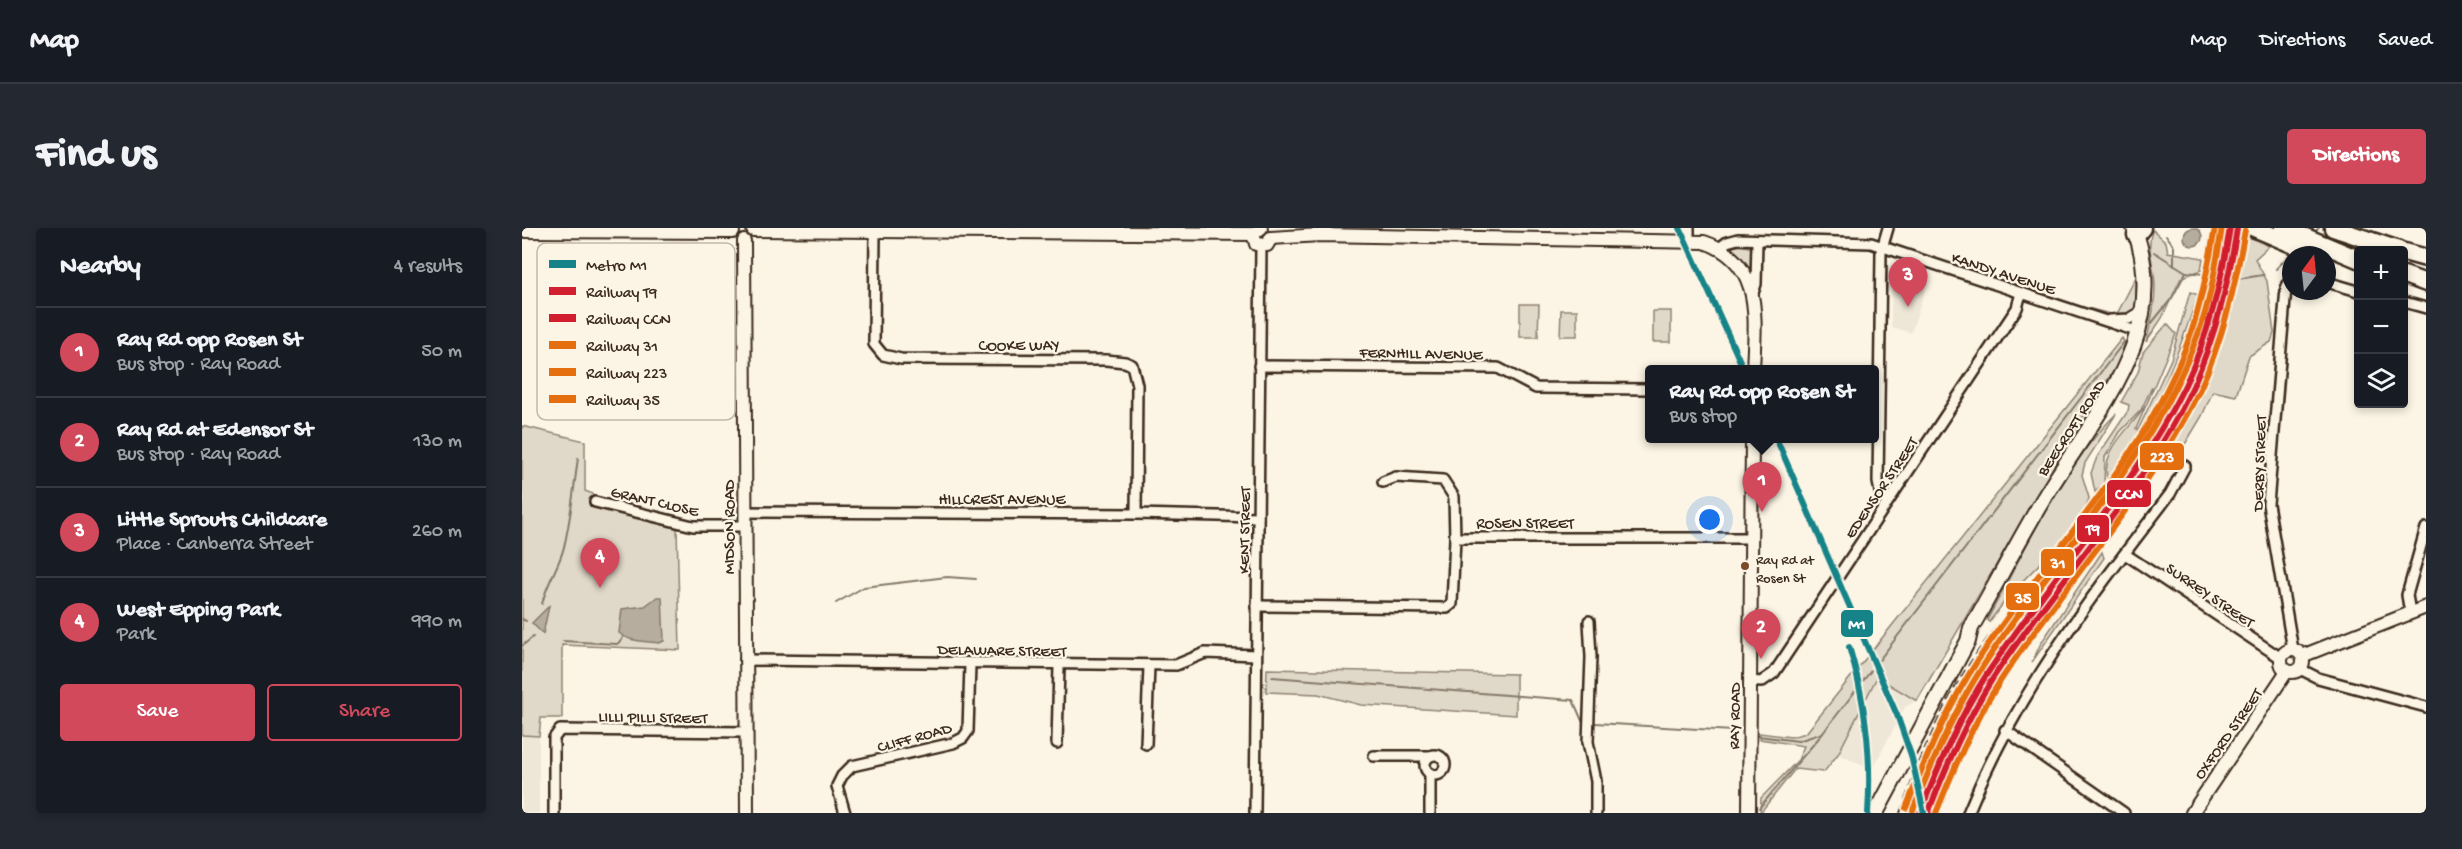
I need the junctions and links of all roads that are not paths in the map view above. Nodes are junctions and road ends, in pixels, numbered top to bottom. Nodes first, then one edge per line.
1 (1888, 228) edge
2 (2254, 228) edge
3 (2334, 228) edge
4 (753, 229) edge
5 (734, 230) edge
6 (870, 230) edge
7 (2137, 230) edge
8 (522, 231) edge
9 (2281, 231) edge
10 (1261, 232) edge
11 (1544, 233) edge
12 (1689, 234) edge
13 (744, 241) junction
14 (1757, 241) junction
15 (1261, 246) joint
16 (1881, 246) junction
17 (2307, 246) edge
18 (2387, 246) edge
19 (1718, 249) junction
20 (2408, 253) edge
21 (2336, 254) edge
22 (2354, 258) edge
23 (2426, 258) edge
24 (2336, 261) edge
25 (2354, 268) edge
26 (2408, 277) edge
27 (2408, 283) edge
28 (2336, 285) edge
29 (2426, 285) edge
30 (2354, 290) edge
31 (1753, 293) junction
32 (2021, 293) junction
33 (2285, 300) edge
34 (2408, 303) edge
35 (2426, 308) edge
36 (2142, 311) junction
37 (2102, 320) junction
38 (2139, 332) junction
39 (1753, 365) edge
40 (1260, 366) junction
41 (1645, 389) edge
42 (1879, 403) edge
43 (1752, 443) edge
44 (1878, 443) edge
45 (2185, 466) dead end
46 (1383, 482) dead end
47 (1889, 500) junction
48 (595, 502) dead end
49 (745, 512) junction
50 (1136, 514) junction
51 (1258, 517) junction
52 (745, 526) junction
53 (2426, 528) edge
54 (1455, 538) junction
55 (1752, 538) junction
56 (2125, 554) junction
57 (1257, 606) junction
58 (2426, 607) edge
59 (2410, 613) junction
60 (1589, 621) dead end
61 (1971, 628) junction
62 (1256, 655) junction
63 (2281, 658) joint
64 (745, 660) junction
65 (2295, 661) junction
66 (970, 664) junction
67 (1059, 666) junction
68 (1149, 666) junction
69 (1750, 681) junction
70 (2426, 707) edge
71 (2005, 730) junction
72 (746, 732) junction
73 (1057, 743) dead end
74 (1146, 744) dead end
75 (1374, 756) dead end
76 (1430, 756) junction
77 (1430, 773) junction
78 (554, 813) edge
79 (747, 813) edge
80 (845, 813) edge
81 (1255, 813) edge
82 (1430, 813) edge
83 (1596, 813) edge
84 (1749, 813) edge
85 (1869, 813) edge
86 (1876, 813) edge
87 (1968, 813) edge
88 (2124, 813) edge
89 (2192, 813) edge

1 - 16 street
2 - 9 highway
3 - 18 highway
4 - 6 street
4 - 13 street
5 - 8 street
5 - 13 street
6 - 10 street
6 - 50 street, COOKE WAY
7 - 36 main road, BEECROFT ROAD
9 - 17 highway
10 - 11 street
10 - 15 street
11 - 12 street
12 - 19 street
13 - 49 street, MIDSON ROAD
14 - 16 street, KANDY AVENUE
14 - 19 street, KANDY AVENUE
14 - 31 street
15 - 40 street, KENT STREET
16 - 32 street, KANDY AVENUE
16 - 42 street
19 - 31 street
20 - 23 highway
21 - 22 highway
24 - 25 highway
26 - 29 highway
27 - 29 highway
28 - 30 street
31 - 39 street
32 - 37 street, KANDY AVENUE
32 - 47 street, EDENSOR STREET
33 - 65 street, DERBY STREET
34 - 35 street
36 - 37 street
36 - 38 main road, BEECROFT ROAD
37 - 38 street, KANDY AVENUE
38 - 61 main road, BEECROFT ROAD
40 - 41 street, FERNHILL AVENUE
40 - 51 street, KENT STREET
43 - 55 street, RAY ROAD
44 - 47 street
45 - 56 street
46 - 54 street
47 - 69 street, EDENSOR STREET
48 - 52 street, GRANT CLOSE
49 - 50 street, HILLCREST AVENUE
49 - 52 street, MIDSON ROAD
50 - 51 street, HILLCREST AVENUE
51 - 57 street, KENT STREET
52 - 64 street, MIDSON ROAD
53 - 59 street
54 - 55 street, ROSEN STREET
54 - 57 street, ROSEN STREET
55 - 69 street, RAY ROAD
56 - 63 street, SURREY STREET
56 - 71 street
57 - 62 street, KENT STREET
58 - 59 street
59 - 65 street
60 - 83 street
61 - 85 main road, BEECROFT ROAD
61 - 86 main road, BEECROFT ROAD
62 - 68 street, DELAWARE STREET
62 - 81 street, KENT STREET
63 - 65 street
64 - 66 street, DELAWARE STREET
64 - 72 street, MIDSON ROAD
65 - 70 street
65 - 89 street, OXFORD STREET
66 - 67 street, DELAWARE STREET
66 - 80 street, CLIFF ROAD
67 - 68 street, DELAWARE STREET
67 - 73 street
68 - 74 street
69 - 84 street, RAY ROAD
71 - 87 street
71 - 88 street
72 - 78 street, LILLI PILLI STREET
72 - 79 street, MIDSON ROAD
75 - 76 street
76 - 77 street
76 - 77 street
77 - 82 street

